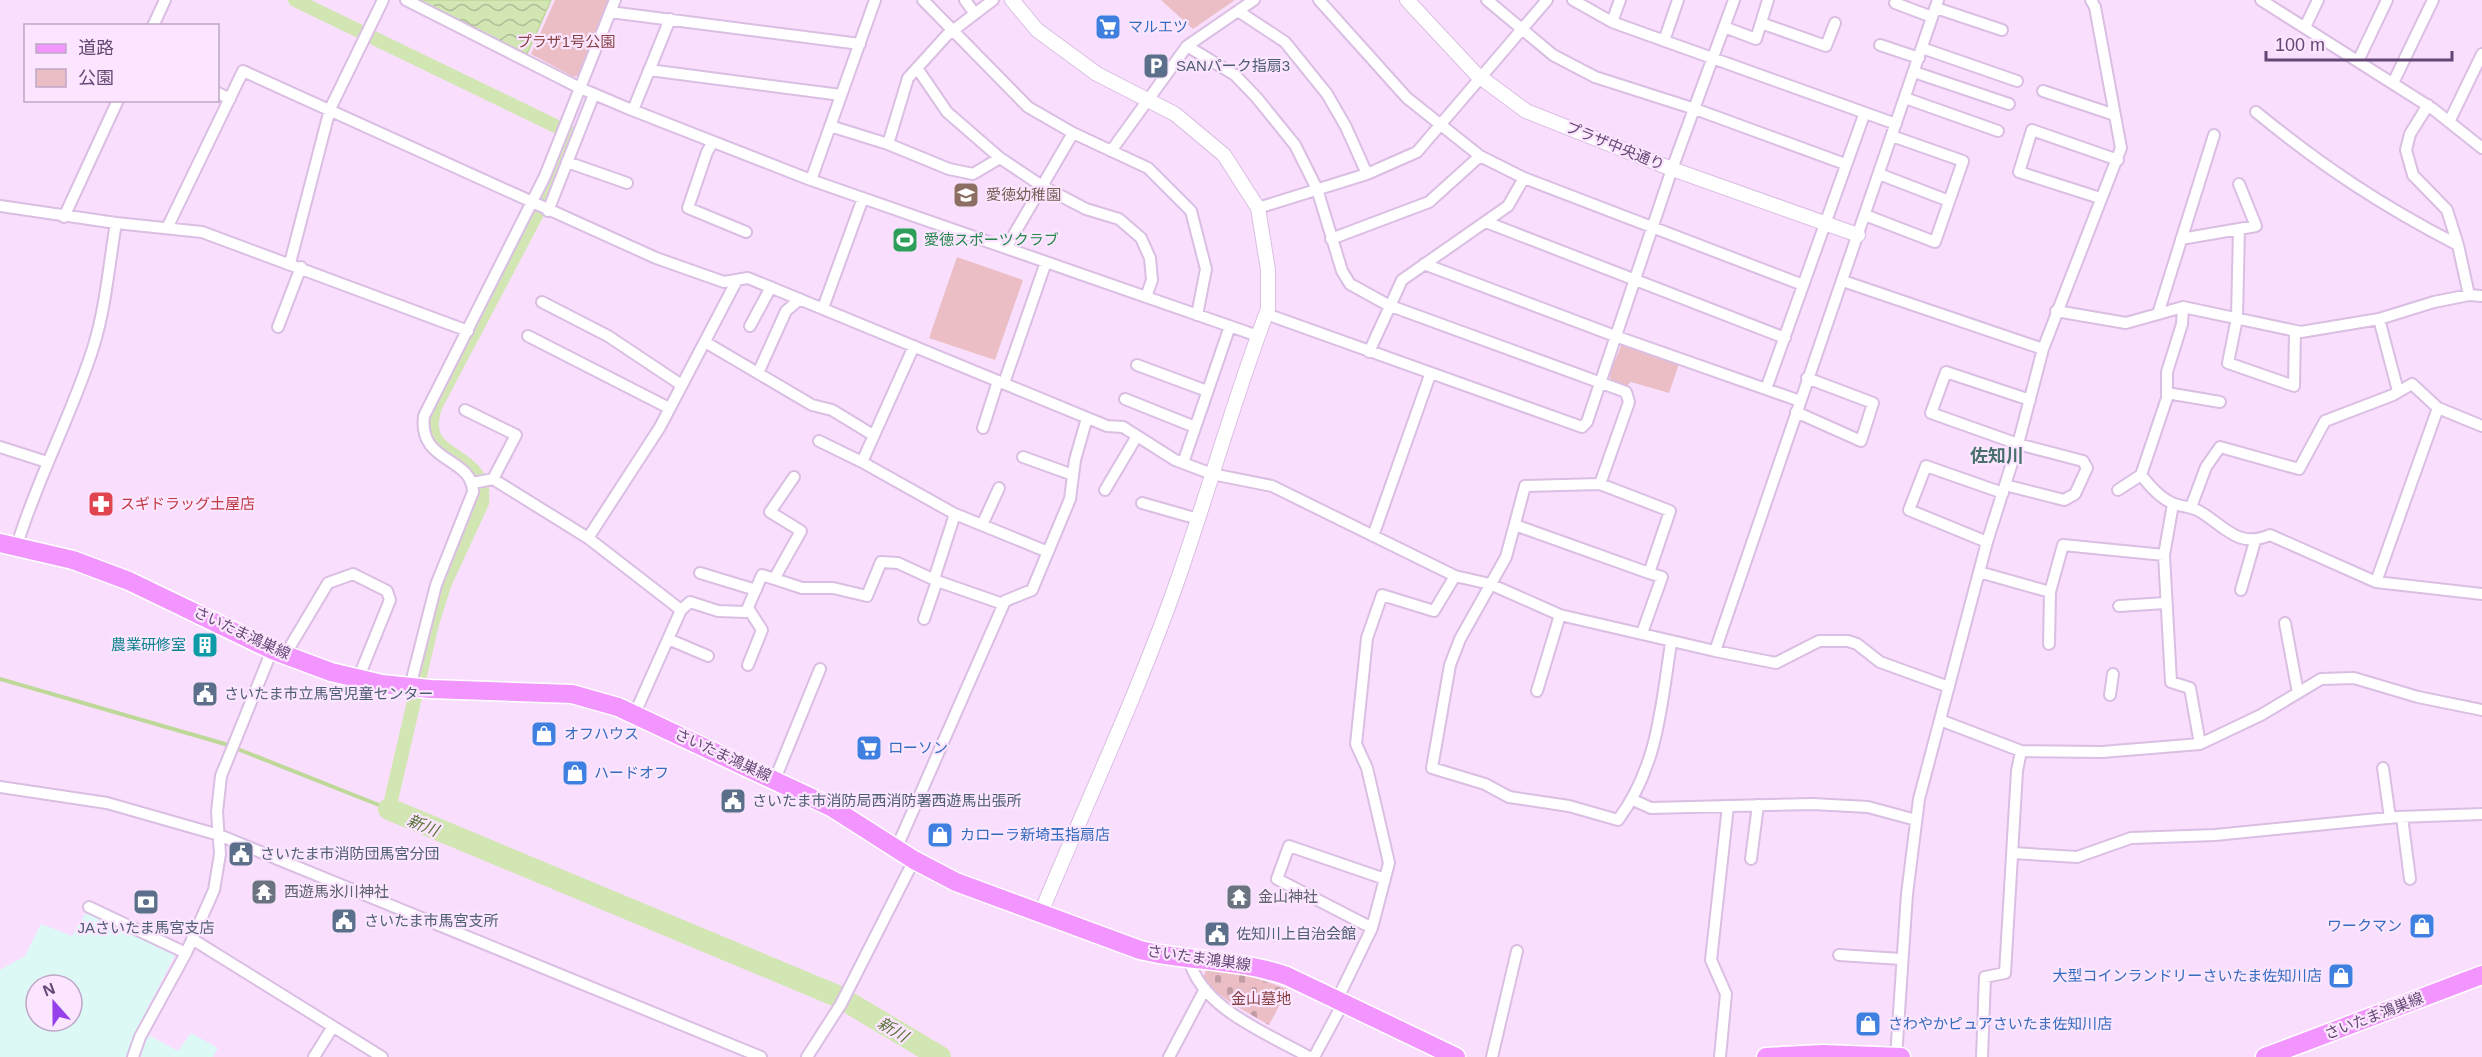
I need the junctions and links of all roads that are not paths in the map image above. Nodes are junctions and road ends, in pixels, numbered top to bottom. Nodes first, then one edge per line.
1 (165, 0) edge
2 (383, 0) edge
3 (406, 0) edge
4 (615, 0) edge
5 (875, 0) edge
6 (923, 0) edge
7 (965, 0) edge
8 (993, 0) edge
9 (1012, 0) edge
10 (1254, 0) edge
11 (1319, 0) edge
12 (1407, 0) edge
13 (1487, 0) edge
14 (1547, 0) edge
15 (1574, 0) edge
16 (1620, 0) edge
17 (1678, 0) edge
18 (1734, 0) edge
19 (1768, 0) edge
20 (2091, 0) edge
21 (2318, 0) edge
22 (2387, 0) edge
23 (2433, 0) edge
24 (2264, 1) edge
25 (1894, 3) dead end
26 (1936, 8) edge
27 (1238, 11) junction
28 (610, 12) junction
29 (975, 14) junction
30 (670, 19) junction
31 (1612, 22) junction
32 (1761, 23) junction
33 (1835, 23) dead end
34 (154, 24) edge
35 (1724, 27) junction
36 (2305, 27) junction
37 (954, 30) junction
38 (1522, 30) junction
39 (2002, 30) dead end
40 (1664, 41) junction
41 (860, 44) junction
42 (1880, 45) dead end
43 (1187, 46) junction
44 (1921, 53) junction
45 (2482, 54) edge
46 (1713, 60) junction
47 (2358, 61) junction
48 (916, 68) junction
49 (649, 70) junction
50 (1914, 72) junction
51 (1480, 78) junction
52 (2017, 81) dead end
53 (2393, 83) junction
54 (580, 88) junction
55 (2043, 91) dead end
56 (219, 94) edge
57 (594, 94) junction
58 (841, 95) junction
59 (1905, 98) junction
60 (230, 99) junction
61 (1148, 100) junction
62 (117, 102) edge
63 (2009, 104) dead end
64 (2428, 105) junction
65 (1694, 108) junction
66 (330, 109) junction
67 (633, 110) junction
68 (2256, 112) dead end
69 (1864, 115) junction
70 (2115, 115) junction
71 (2449, 122) junction
72 (1896, 124) junction
73 (830, 126) junction
74 (1441, 126) junction
75 (1998, 131) dead end
76 (1073, 133) junction
77 (2214, 135) dead end
78 (1892, 136) junction
79 (713, 142) junction
80 (888, 144) junction
81 (2482, 148) edge
82 (1111, 151) junction
83 (1480, 156) junction
84 (1000, 158) junction
85 (2118, 160) junction
86 (567, 162) junction
87 (766, 162) junction
88 (1845, 164) junction
89 (1672, 169) junction
90 (763, 174) dead end
91 (1366, 174) junction
92 (1879, 174) junction
93 (1524, 178) junction
94 (811, 180) junction
95 (627, 183) dead end
96 (2239, 184) dead end
97 (1042, 186) junction
98 (1317, 189) junction
99 (863, 198) junction
100 (2100, 198) junction
101 (1949, 201) junction
102 (532, 204) junction
103 (0, 206) edge
104 (1258, 208) junction
105 (548, 211) junction
106 (1865, 215) junction
107 (64, 217) junction
108 (1486, 222) junction
109 (116, 224) junction
110 (1826, 224) junction
111 (168, 226) junction
112 (1654, 228) junction
113 (2239, 229) junction
114 (746, 232) dead end
115 (1858, 235) junction
116 (1331, 239) junction
117 (2181, 239) junction
118 (2458, 245) junction
119 (1006, 248) junction
120 (1046, 262) junction
121 (1424, 264) junction
122 (296, 265) junction
123 (1636, 279) junction
124 (737, 280) junction
125 (1843, 281) junction
126 (1803, 285) junction
127 (771, 287) junction
128 (2469, 295) junction
129 (2482, 296) edge
130 (1146, 297) junction
131 (800, 299) junction
132 (542, 302) dead end
133 (1388, 305) junction
134 (2183, 307) junction
135 (823, 308) junction
136 (2056, 311) junction
137 (1266, 314) junction
138 (2158, 314) junction
139 (1197, 315) junction
140 (2237, 318) junction
141 (2379, 319) junction
142 (750, 326) dead end
143 (1230, 326) junction
144 (278, 327) dead end
145 (468, 331) junction
146 (2295, 331) junction
147 (528, 336) dead end
148 (1258, 336) junction
149 (1615, 336) junction
150 (1785, 338) junction
151 (705, 342) junction
152 (914, 346) junction
153 (2043, 349) junction
154 (1369, 352) junction
155 (1137, 365) dead end
156 (758, 373) junction
157 (1430, 375) junction
158 (1807, 378) junction
159 (1001, 382) junction
160 (1600, 382) junction
161 (680, 384) junction
162 (1766, 389) junction
163 (1208, 391) junction
164 (2398, 392) junction
165 (2167, 393) junction
166 (1125, 399) dead end
167 (2030, 400) junction
168 (1800, 401) junction
169 (2220, 402) dead end
170 (669, 408) junction
171 (2438, 408) junction
172 (465, 410) dead end
173 (1796, 412) junction
174 (1087, 418) junction
175 (2482, 426) edge
176 (1195, 427) junction
177 (984, 428) dead end
178 (873, 435) junction
179 (1137, 436) junction
180 (819, 441) dead end
181 (2018, 444) junction
182 (0, 447) edge
183 (1023, 456) dead end
184 (47, 462) junction
185 (862, 462) junction
186 (1183, 463) junction
187 (1073, 474) junction
188 (1212, 474) junction
189 (2140, 475) junction
190 (794, 477) dead end
191 (493, 479) junction
192 (473, 483) junction
193 (1600, 484) junction
194 (999, 488) dead end
195 (2004, 489) junction
196 (1104, 490) dead end
197 (2118, 490) dead end
198 (1142, 503) dead end
199 (2173, 504) junction
200 (2191, 507) junction
201 (955, 514) junction
202 (1198, 519) junction
203 (982, 525) junction
204 (1515, 525) junction
205 (1372, 536) junction
206 (588, 538) junction
207 (1987, 542) junction
208 (2255, 542) junction
209 (9, 544) edge
210 (1048, 552) junction
211 (2164, 555) junction
212 (1979, 572) junction
213 (700, 573) dead end
214 (1649, 573) junction
215 (1455, 576) junction
216 (774, 579) junction
217 (935, 580) junction
218 (2376, 582) junction
219 (1490, 584) junction
220 (756, 590) junction
221 (2241, 590) dead end
222 (2050, 592) junction
223 (2482, 594) edge
224 (2165, 603) junction
225 (1003, 604) junction
226 (2119, 606) dead end
227 (748, 608) junction
228 (681, 610) junction
229 (1560, 615) junction
230 (924, 619) dead end
231 (2285, 623) dead end
232 (1642, 633) junction
233 (668, 639) junction
234 (1671, 642) junction
235 (2049, 644) dead end
236 (1715, 651) junction
237 (278, 652) junction
238 (708, 656) dead end
239 (748, 665) dead end
240 (820, 669) dead end
241 (2113, 674) dead end
242 (358, 679) junction
243 (410, 687) junction
244 (1949, 687) junction
245 (1537, 691) dead end
246 (2298, 693) junction
247 (2110, 695) dead end
248 (2482, 710) edge
249 (635, 713) junction
250 (1940, 720) junction
251 (2200, 744) junction
252 (2021, 751) junction
253 (2383, 768) dead end
254 (776, 779) junction
255 (0, 787) edge
256 (1633, 800) junction
257 (1758, 805) junction
258 (1728, 806) junction
259 (2482, 814) edge
260 (2402, 817) junction
261 (2390, 818) junction
262 (1916, 820) junction
263 (219, 836) junction
264 (897, 847) junction
265 (2013, 853) junction
266 (1751, 859) dead end
267 (914, 860) junction
268 (1385, 879) junction
269 (2410, 879) dead end
270 (89, 907) dead end
271 (1040, 915) junction
272 (1372, 928) junction
273 (192, 939) junction
274 (1517, 951) dead end
275 (186, 953) junction
276 (1839, 956) dead end
277 (1189, 959) junction
278 (1901, 959) junction
279 (2482, 975) edge
280 (1205, 989) junction
281 (1340, 1001) junction
282 (332, 1028) junction
283 (134, 1057) edge
284 (314, 1057) edge
285 (382, 1057) edge
286 (760, 1057) edge
287 (807, 1057) edge
288 (1168, 1057) edge
289 (1309, 1057) edge
290 (1314, 1057) edge
291 (1456, 1057) edge
292 (1492, 1057) edge
293 (1720, 1057) edge
294 (1766, 1057) edge
295 (1896, 1057) edge
296 (1901, 1057) edge
297 (1982, 1057) edge
298 (2265, 1057) edge

1 - 34 street
2 - 66 street
3 - 54 street
4 - 28 street
5 - 41 street
6 - 37 street
7 - 29 street
8 - 29 street
9 - 61 street
10 - 27 street
11 - 74 street
12 - 51 street, プラザ中央通り
13 - 38 street
14 - 38 street
15 - 31 street
16 - 31 street
17 - 40 street
18 - 35 street
19 - 32 street
20 - 70 street
21 - 36 street
22 - 47 street
23 - 53 street
24 - 36 street
25 - 26 street
26 - 39 street
26 - 44 street
27 - 43 street
27 - 91 street
28 - 30 street
28 - 54 street
29 - 37 street
30 - 41 street
30 - 49 street
31 - 40 street
32 - 33 street
32 - 35 street
35 - 46 street
36 - 47 street
37 - 48 street
37 - 76 street
38 - 51 street
38 - 65 street
40 - 46 street
41 - 58 street
42 - 44 street
43 - 61 street
43 - 98 street
44 - 50 street
44 - 52 street
45 - 71 street
46 - 65 street
46 - 69 street
47 - 53 street
48 - 80 street
48 - 84 street
49 - 58 street
49 - 67 street
50 - 59 street
50 - 63 street
51 - 74 street
51 - 89 street, プラザ中央通り
53 - 64 street
54 - 57 street
54 - 102 street
55 - 70 street
56 - 60 street
57 - 67 street
57 - 86 street
58 - 73 street
59 - 72 street
59 - 75 street
60 - 66 street
60 - 111 street
61 - 82 street
61 - 104 street
62 - 107 street
64 - 71 street
64 - 118 street
65 - 88 street
65 - 89 street
66 - 102 street
66 - 122 street
67 - 79 street
68 - 118 street
69 - 72 street
69 - 88 street
70 - 85 street
71 - 81 street
72 - 78 street
73 - 80 street
73 - 94 street
74 - 83 street
74 - 91 street
76 - 82 street
76 - 97 street
77 - 117 street
78 - 92 street
78 - 101 street
79 - 87 street
79 - 114 street
80 - 84 street
82 - 139 street
83 - 93 street
83 - 116 street
84 - 97 street
85 - 100 street
85 - 100 street
86 - 95 street
86 - 105 street
87 - 90 street
87 - 94 street
88 - 110 street
89 - 110 street, プラザ中央通り
89 - 112 street
91 - 98 street
92 - 101 street
92 - 106 street
93 - 108 street
93 - 112 street
94 - 99 street
96 - 113 street
97 - 119 street
97 - 130 street
98 - 104 street
98 - 116 street
99 - 119 street
99 - 135 street
100 - 136 street
101 - 106 street
102 - 105 street
102 - 145 street
103 - 107 street
104 - 137 street
105 - 124 street
106 - 115 street
107 - 109 street
108 - 121 street
108 - 123 street
109 - 111 street
109 - 184 street
110 - 115 street, プラザ中央通り
110 - 126 street
111 - 122 street
112 - 123 street
112 - 126 street
113 - 117 street
113 - 140 street
115 - 125 street
116 - 133 street
117 - 138 street
118 - 128 street
119 - 120 street
120 - 130 street
120 - 159 street
121 - 133 street
121 - 149 street
122 - 144 street
122 - 145 street
123 - 149 street
123 - 150 street
124 - 127 street
124 - 151 street
125 - 153 street
125 - 158 street
126 - 150 street
127 - 131 street
127 - 142 street
128 - 129 street
128 - 141 street
130 - 139 street
131 - 135 street
131 - 156 street
132 - 161 street
133 - 154 street
133 - 160 street
134 - 138 street
134 - 140 street
134 - 165 street
135 - 152 street
136 - 138 street
136 - 153 street
137 - 148 street
137 - 154 street
139 - 143 street
140 - 146 street
140 - 146 street
141 - 146 street
141 - 164 street
143 - 148 street
143 - 163 street
145 - 192 street
147 - 170 street
148 - 188 street
149 - 160 street
149 - 162 street
150 - 162 street
151 - 156 street
151 - 161 street
152 - 159 street
152 - 178 street
153 - 167 street
154 - 157 street
155 - 163 street
156 - 178 street
157 - 160 street
157 - 205 street
158 - 168 street
158 - 173 street
159 - 174 street
159 - 177 street
160 - 193 street
161 - 170 street
162 - 168 street
163 - 176 street
164 - 171 street
164 - 200 street
165 - 169 street
165 - 189 street
166 - 176 street
167 - 181 street
167 - 181 street
168 - 173 street
170 - 206 street
171 - 175 street
171 - 218 street
172 - 191 street
173 - 236 street
174 - 179 street
174 - 187 street
176 - 186 street
178 - 185 street
179 - 186 street
179 - 196 street
180 - 185 street
181 - 195 street
181 - 195 street
182 - 184 street
183 - 187 street
184 - 209 street
185 - 201 street
186 - 188 street
187 - 210 street
188 - 202 street
188 - 205 street
189 - 197 street
189 - 199 street
190 - 216 street
191 - 192 street
191 - 206 street
192 - 243 street
193 - 204 street
193 - 214 street
194 - 203 street
195 - 207 street
195 - 207 street
198 - 202 street
199 - 200 street
199 - 211 street
200 - 208 street
201 - 203 street
201 - 217 street
202 - 271 street
203 - 210 street
204 - 214 street
204 - 219 street
205 - 215 street
206 - 228 street
207 - 212 street
208 - 218 street
208 - 221 street
209 - 237 main road, さいたま鴻巣線
210 - 225 street
211 - 222 street
211 - 224 street
212 - 222 street
212 - 244 street
213 - 220 street
214 - 232 street
215 - 219 street
215 - 268 street
216 - 217 street
216 - 220 street
217 - 225 street
217 - 230 street
218 - 223 street
219 - 229 street
219 - 256 street
220 - 227 street
222 - 235 street
224 - 226 street
224 - 251 street
225 - 264 street
227 - 228 street
227 - 239 street
228 - 233 street
229 - 232 street
229 - 245 street
231 - 246 street
232 - 234 street
233 - 238 street
233 - 249 street
234 - 236 street
234 - 256 street
236 - 244 street
237 - 242 main road, さいたま鴻巣線
237 - 242 street
237 - 263 street
240 - 254 street
241 - 247 street
242 - 243 main road, さいたま鴻巣線
243 - 249 main road, さいたま鴻巣線
244 - 250 street
246 - 248 street
246 - 251 street
249 - 254 main road, さいたま鴻巣線
250 - 252 street
250 - 262 street
251 - 252 street
252 - 265 street
253 - 261 street
254 - 264 main road, さいたま鴻巣線
255 - 263 street
256 - 258 street
257 - 258 street
257 - 262 street
257 - 266 street
258 - 293 street
259 - 260 street
260 - 261 street
260 - 269 street
261 - 265 street
262 - 278 street
263 - 273 street
263 - 286 street
264 - 267 main road, さいたま鴻巣線
265 - 297 street
267 - 271 main road, さいたま鴻巣線
267 - 287 street
268 - 272 street
268 - 272 street
270 - 275 street
271 - 277 main road, さいたま鴻巣線
272 - 281 street
273 - 275 street
273 - 282 street
274 - 292 street
275 - 283 street
276 - 278 street
277 - 280 street
277 - 281 main road, さいたま鴻巣線
278 - 295 street
279 - 298 main road, さいたま鴻巣線
280 - 288 street
280 - 289 street
281 - 290 street
281 - 291 main road, さいたま鴻巣線
282 - 284 street
282 - 285 street
294 - 295 main road
295 - 296 main road

